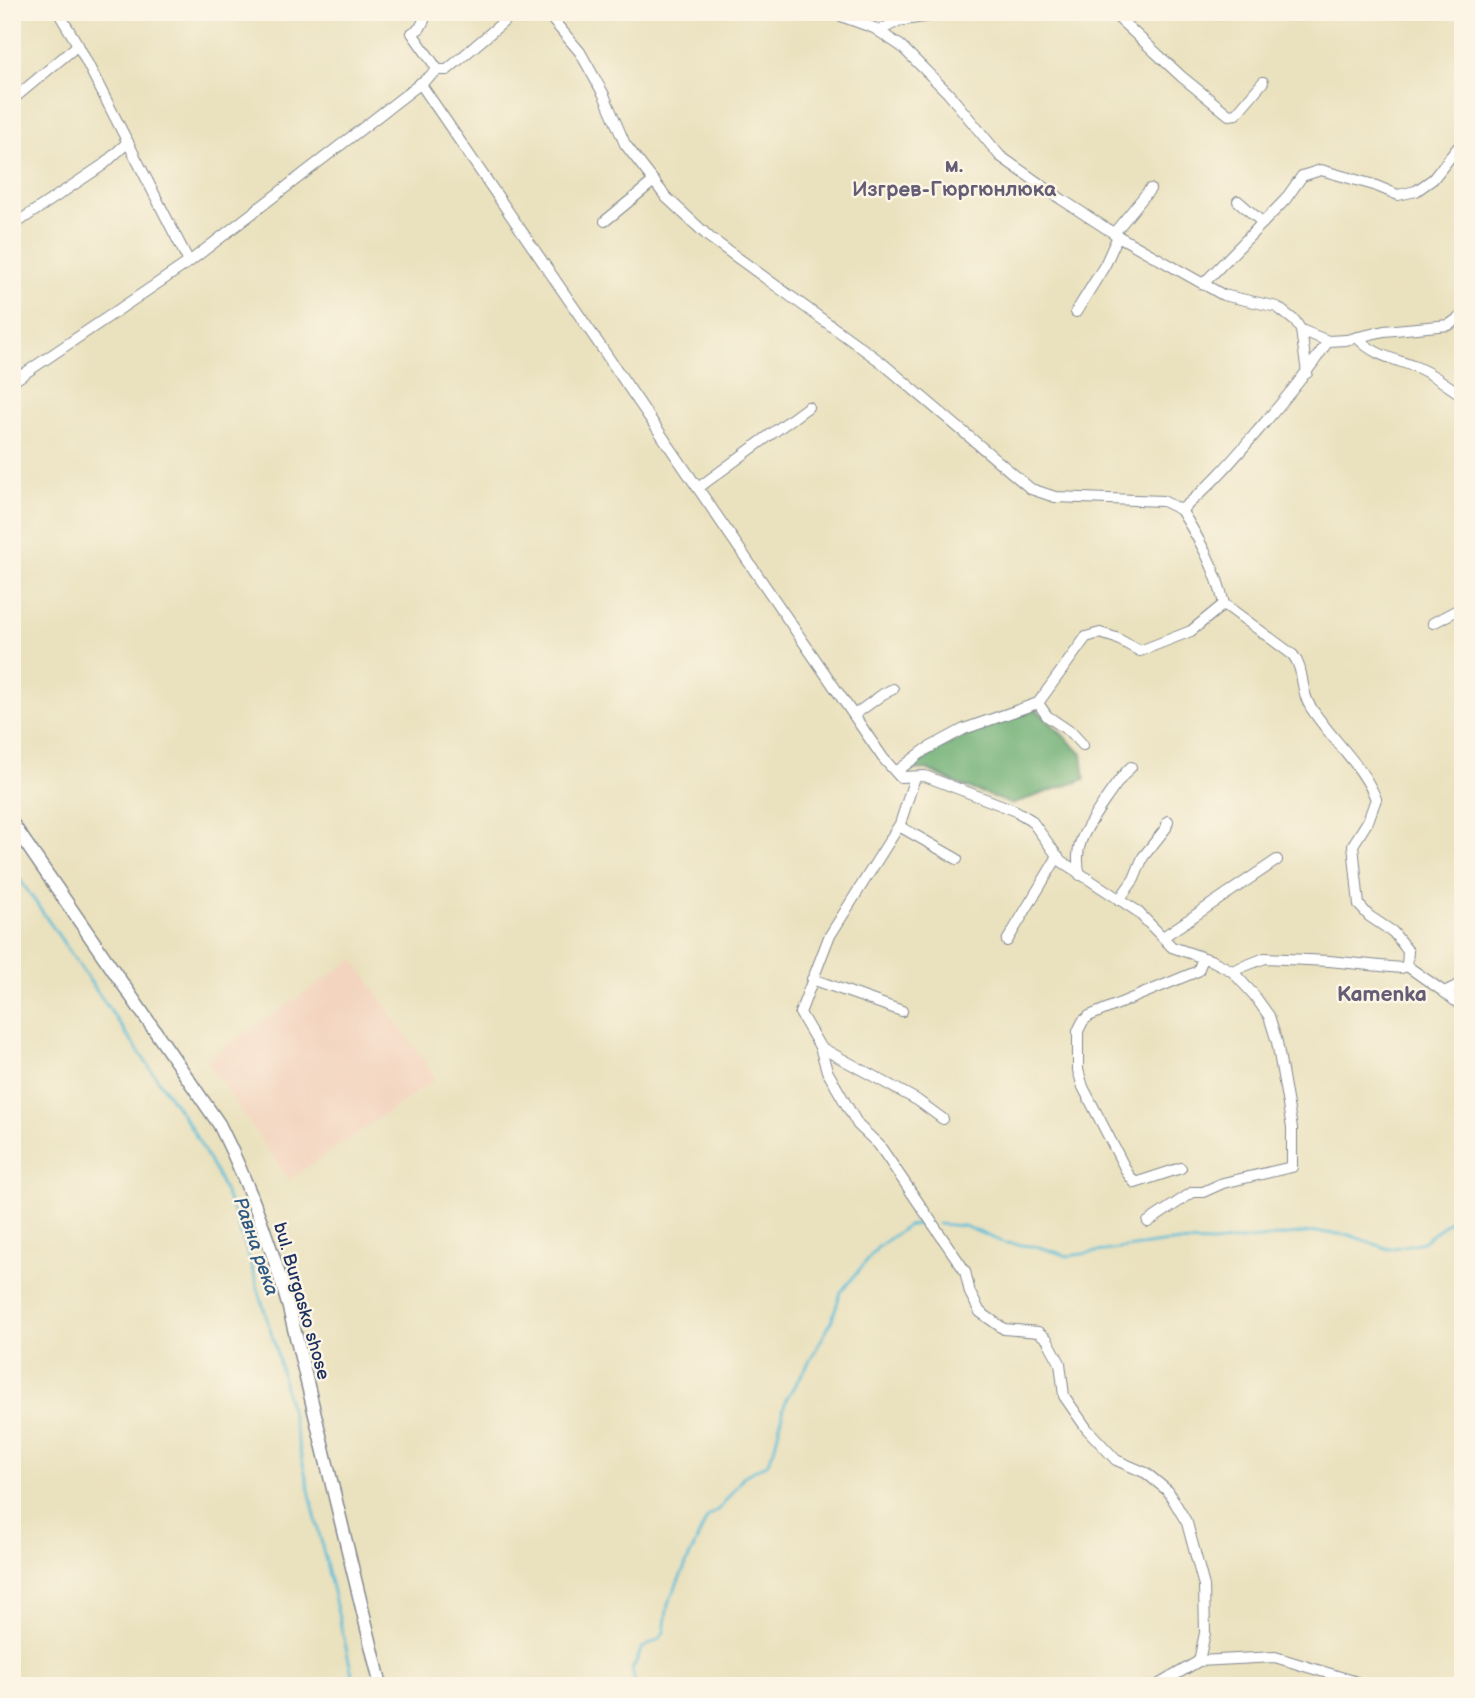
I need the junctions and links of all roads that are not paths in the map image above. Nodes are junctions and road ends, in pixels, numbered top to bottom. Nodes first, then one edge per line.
1 (58, 12) edge
2 (428, 12) edge
3 (515, 12) edge
4 (547, 12) edge
5 (830, 12) edge
6 (955, 12) edge
7 (1112, 12) edge
8 (879, 32) junction
9 (78, 45) junction
10 (438, 69) junction
11 (1263, 82) dead end
12 (420, 83) junction
13 (12, 100) edge
14 (1463, 141) edge
15 (128, 142) junction
16 (654, 181) junction
17 (1150, 189) dead end
18 (1238, 201) dead end
19 (605, 221) dead end
20 (1263, 223) junction
21 (12, 226) edge
22 (1116, 235) junction
23 (189, 262) junction
24 (1203, 284) junction
25 (1076, 312) dead end
26 (1463, 316) edge
27 (1301, 330) junction
28 (1357, 337) junction
29 (1328, 341) junction
30 (1307, 373) junction
31 (12, 382) edge
32 (1463, 396) edge
33 (808, 407) dead end
34 (698, 488) junction
35 (1181, 510) junction
36 (1224, 604) junction
37 (1463, 607) edge
38 (1433, 623) dead end
39 (893, 690) dead end
40 (1038, 703) junction
41 (853, 715) junction
42 (1083, 745) dead end
43 (1131, 767) dead end
44 (896, 772) junction
45 (915, 777) junction
46 (1168, 821) dead end
47 (12, 823) edge
48 (899, 826) junction
49 (1058, 856) junction
50 (957, 859) dead end
51 (1277, 860) dead end
52 (1080, 875) junction
53 (1119, 900) junction
54 (1163, 937) junction
55 (1007, 941) dead end
56 (1203, 958) junction
57 (1407, 966) junction
58 (1232, 971) junction
59 (812, 979) junction
60 (1463, 983) edge
61 (1444, 992) junction
62 (1463, 1007) edge
63 (902, 1011) dead end
64 (820, 1047) junction
65 (943, 1119) dead end
66 (1181, 1168) dead end
67 (1148, 1222) dead end
68 (1199, 1661) junction
69 (381, 1686) edge
70 (1156, 1686) edge
71 (1370, 1686) edge

1 - 9 street
2 - 10 street
3 - 10 street
4 - 16 street
5 - 8 street
6 - 8 street
7 - 11 street
8 - 22 street
9 - 13 street
9 - 15 street
10 - 12 street
12 - 23 street
12 - 34 street
14 - 20 street
15 - 21 street
15 - 23 street
16 - 19 street
16 - 35 street
17 - 22 street
18 - 20 street
20 - 24 street
22 - 24 street
22 - 25 street
23 - 31 street
24 - 27 street
26 - 28 street
27 - 29 street
27 - 30 street
28 - 29 street
28 - 32 street
29 - 30 street
30 - 35 street
33 - 34 street
34 - 41 street
35 - 36 street
36 - 40 street
36 - 57 street
37 - 38 street
39 - 41 street
40 - 42 street
40 - 44 street
41 - 44 street
43 - 52 street
44 - 45 street
45 - 48 street
45 - 49 street
46 - 53 street
47 - 69 main road, bul. Burgasko shose
48 - 50 street
48 - 59 street
49 - 52 street
49 - 55 street
51 - 54 street
52 - 53 street
53 - 54 street
54 - 56 street
56 - 58 street
56 - 66 street
57 - 58 street
57 - 61 street
58 - 67 street
59 - 63 street
59 - 64 street
60 - 61 street
61 - 62 street
64 - 65 street
64 - 68 street
68 - 70 street
68 - 71 street

